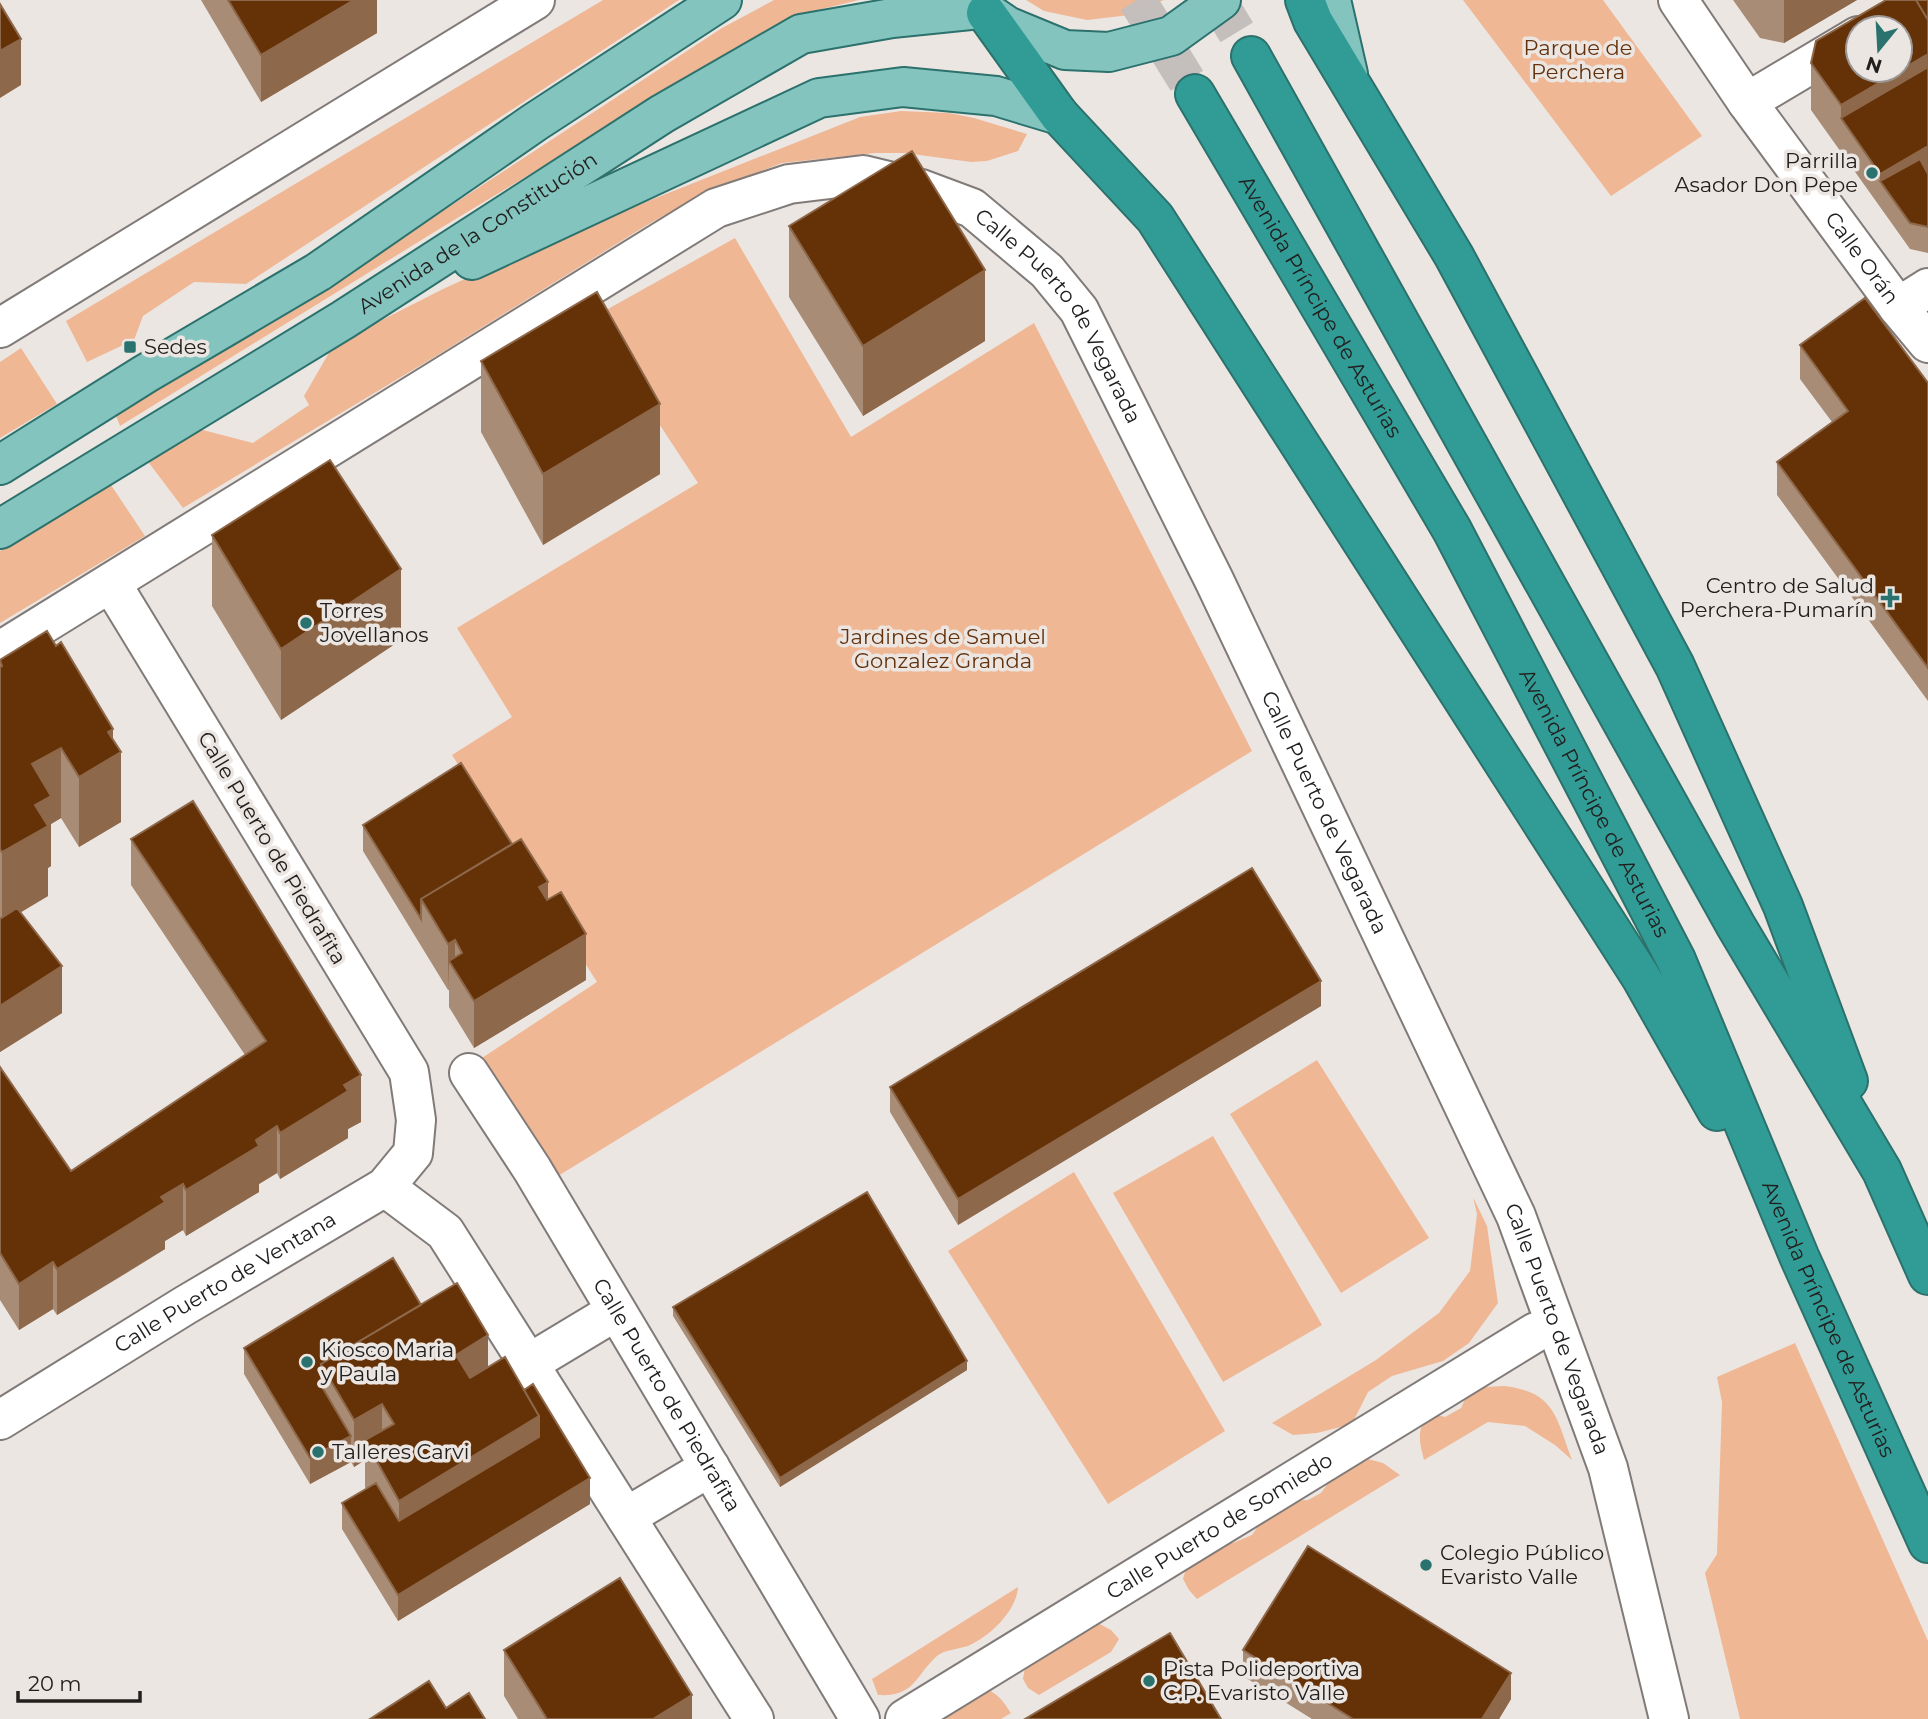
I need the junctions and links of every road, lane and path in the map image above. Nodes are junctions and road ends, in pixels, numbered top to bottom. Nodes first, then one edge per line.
1 (535, 0) edge
2 (722, 0) edge
3 (1221, 0) edge
4 (1305, 0) edge
5 (1331, 0) edge
6 (1678, 0) edge
7 (980, 7) edge
8 (1844, 44) edge
9 (1251, 56) tunnel mouth
10 (1350, 82) junction
11 (1195, 94) tunnel mouth
12 (1747, 102) junction
13 (1059, 115) junction
14 (1913, 298) edge
15 (343, 320) junction
16 (0, 328) edge
17 (1928, 343) edge
18 (0, 465) edge
19 (0, 529) edge
20 (111, 583) junction
21 (0, 651) edge
22 (469, 1073) dead end
23 (416, 1120) joint
24 (1882, 1171) junction
25 (386, 1187) junction
26 (1799, 1256) junction
27 (1928, 1275) edge
28 (616, 1311) junction
29 (1536, 1332) dead end
30 (528, 1363) junction
31 (0, 1420) edge
32 (710, 1466) junction
33 (626, 1517) junction
34 (1928, 1543) edge
35 (754, 1719) edge
36 (860, 1719) edge
37 (905, 1719) edge
38 (1669, 1719) edge

1 - 16 street
2 - 18 main road
3 - 7 main road
4 - 10 highway
5 - 10 main road
6 - 12 street, Calle Orán
7 - 13 highway
7 - 15 main road, Avenida de la Constitución
8 - 12 street
9 - 24 highway
10 - 24 highway
11 - 26 highway, Avenida Príncipe de Asturias
12 - 14 street, Calle Orán
13 - 15 main road
13 - 26 highway
14 - 17 street, Calle Orán
15 - 19 main road, Avenida de la Constitución
20 - 21 street
20 - 23 street, Calle Puerto de Piedrafita
20 - 38 street, Calle Puerto de Vegarada
22 - 28 street, Calle Puerto de Piedrafita
23 - 25 street, Calle Puerto de Ventana
24 - 27 highway
25 - 30 street
25 - 31 street, Calle Puerto de Ventana
26 - 34 highway, Avenida Príncipe de Asturias
28 - 30 street
28 - 32 street, Calle Puerto de Piedrafita
29 - 37 street, Calle Puerto de Somiedo
30 - 33 street
32 - 33 street
32 - 36 street, Calle Puerto de Piedrafita
33 - 35 street

